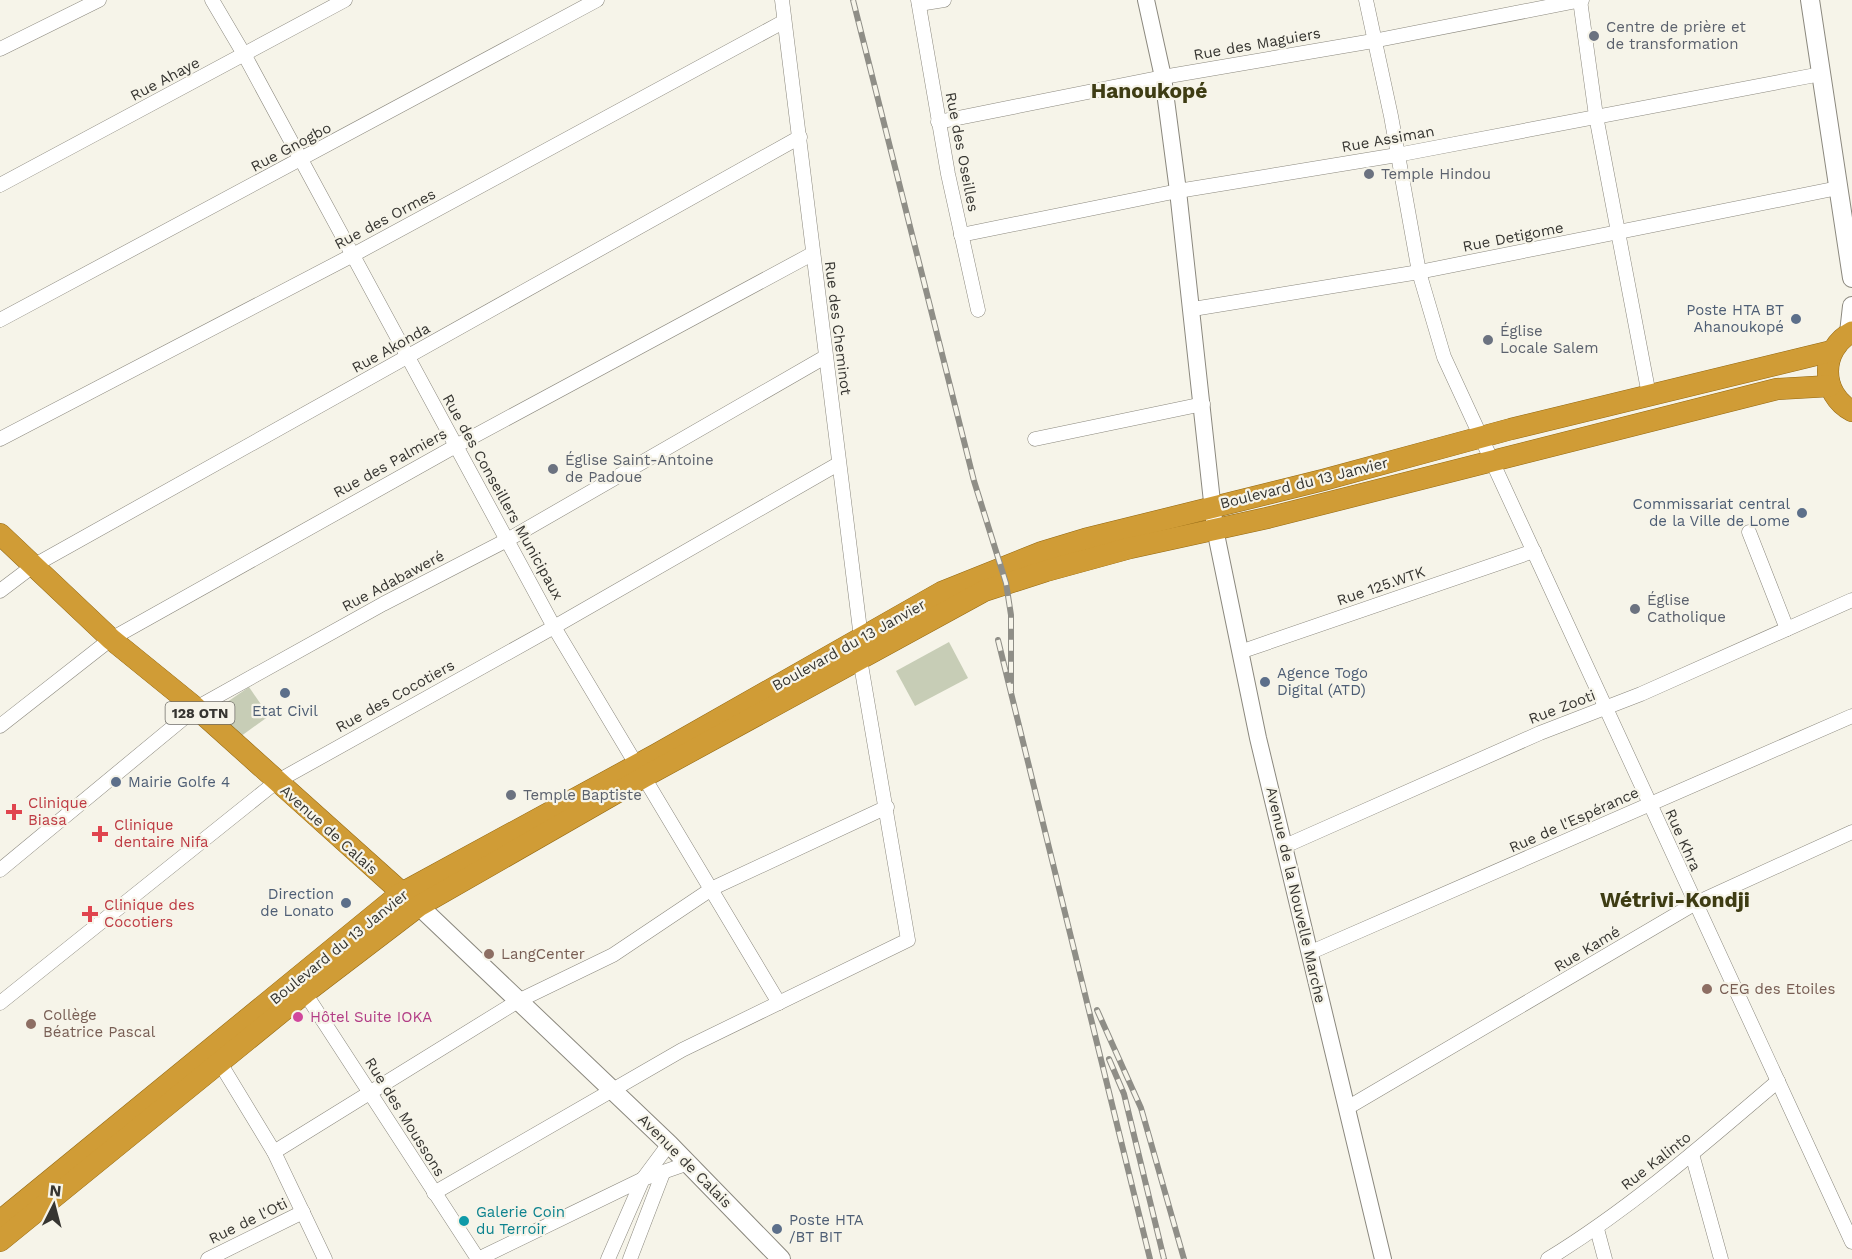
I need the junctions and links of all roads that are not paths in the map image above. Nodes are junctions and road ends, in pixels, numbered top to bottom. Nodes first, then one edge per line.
1 (99, 0) edge
2 (212, 0) edge
3 (345, 0) edge
4 (597, 0) edge
5 (782, 0) edge
6 (944, 0) edge
7 (1146, 0) edge
8 (1366, 0) edge
9 (1581, 0) edge
10 (1810, 0) edge
11 (919, 2) edge
12 (783, 22) junction
13 (1373, 41) junction
14 (0, 49) edge
15 (245, 56) junction
16 (1821, 74) junction
17 (1162, 77) junction
18 (1596, 116) junction
19 (939, 122) junction
20 (800, 137) junction
21 (1397, 155) junction
22 (302, 160) junction
23 (0, 185) edge
24 (1839, 188) junction
25 (1178, 191) junction
26 (1618, 233) junction
27 (961, 235) junction
28 (812, 254) junction
29 (353, 255) junction
30 (1419, 272) junction
31 (1852, 278) edge
32 (1852, 306) edge
33 (1193, 309) junction
34 (978, 310) dead end
35 (0, 320) edge
36 (1850, 333) edge
37 (1832, 351) junction
38 (409, 357) junction
39 (825, 357) junction
40 (1830, 386) junction
41 (1649, 395) junction
42 (1203, 404) junction
43 (1852, 411) edge
44 (0, 439) edge
45 (1035, 440) dead end
46 (454, 447) junction
47 (1488, 449) junction
48 (838, 464) junction
49 (1214, 505) junction
50 (1215, 529) junction
51 (1749, 532) dead end
52 (0, 534) edge
53 (509, 539) junction
54 (1534, 550) junction
55 (33, 566) junction
56 (0, 591) edge
57 (1852, 600) edge
58 (554, 627) junction
59 (1787, 629) junction
60 (861, 638) junction
61 (111, 639) junction
62 (1240, 652) junction
63 (860, 659) junction
64 (196, 708) junction
65 (1606, 708) junction
66 (1852, 716) edge
67 (0, 726) edge
68 (640, 771) junction
69 (276, 782) junction
70 (1650, 805) junction
71 (886, 807) junction
72 (1852, 832) edge
73 (1285, 846) junction
74 (0, 870) edge
75 (712, 888) junction
76 (400, 894) junction
77 (1694, 904) junction
78 (418, 906) junction
79 (1310, 953) junction
80 (305, 993) junction
81 (518, 1001) junction
82 (778, 1003) junction
83 (0, 1004) edge
84 (220, 1062) junction
85 (1778, 1081) junction
86 (612, 1089) junction
87 (370, 1091) junction
88 (1347, 1108) junction
89 (669, 1144) junction
90 (274, 1152) junction
91 (1692, 1154) junction
92 (686, 1164) junction
93 (663, 1173) junction
94 (643, 1179) junction
95 (434, 1193) junction
96 (303, 1212) junction
97 (0, 1221) edge
98 (1597, 1229) junction
99 (0, 1241) edge
100 (1852, 1242) edge
101 (208, 1259) edge
102 (325, 1259) edge
103 (478, 1259) edge
104 (608, 1259) edge
105 (630, 1259) edge
106 (781, 1259) edge
107 (1383, 1259) edge
108 (1548, 1259) edge
109 (1605, 1259) edge
110 (1721, 1259) edge

1 - 14 street
2 - 15 street, Rue des Conseillers Municipaux
3 - 15 street, Rue Ahaye
4 - 22 street, Rue Gnogbo
5 - 12 street, Rue des Cheminot
6 - 11 street
7 - 17 street, Avenue de la Nouvelle Marche
8 - 13 street, Rue Khra
9 - 13 street, Rue des Maguiers
9 - 18 street
10 - 16 main road
11 - 19 street, Rue des Oseilles
12 - 20 street, Rue des Cheminot
12 - 29 street, Rue des Ormes
13 - 17 street, Rue des Maguiers
13 - 21 street, Rue Khra
15 - 22 street, Rue des Conseillers Municipaux
15 - 23 street, Rue Ahaye
16 - 18 street, Rue Assiman
16 - 24 main road
17 - 19 street, Rue des Maguiers
17 - 25 street, Avenue de la Nouvelle Marche
18 - 21 street, Rue Assiman
18 - 26 street
19 - 27 street, Rue des Oseilles
20 - 28 street, Rue des Cheminot
20 - 38 street, Rue Akonda
21 - 25 street, Rue Assiman
21 - 30 street, Rue Khra
22 - 29 street, Rue des Conseillers Municipaux
22 - 35 street, Rue Gnogbo
24 - 26 street, Rue Detigome
24 - 31 main road
25 - 27 street, Rue Assiman
25 - 33 street, Avenue de la Nouvelle Marche
26 - 30 street, Rue Detigome
26 - 41 street
27 - 34 street, Rue des Oseilles
28 - 39 street, Rue des Cheminot
28 - 46 street, Rue des Palmiers
29 - 38 street, Rue des Conseillers Municipaux
29 - 44 street, Rue des Ormes
30 - 33 street, Rue Detigome
30 - 47 street, Rue Khra
32 - 36 main road
33 - 42 street, Avenue de la Nouvelle Marche
36 - 37 highway
37 - 40 highway
37 - 41 highway, Boulevard du 13 Janvier
38 - 46 street, Rue des Conseillers Municipaux
38 - 55 street, Rue Akonda
39 - 48 street, Rue des Cheminot
39 - 53 street, Rue Adabaweré
40 - 43 highway
40 - 47 highway, Boulevard du 13 Janvier
41 - 47 highway, Boulevard du 13 Janvier
42 - 45 street
42 - 49 street, Avenue de la Nouvelle Marche
46 - 53 street, Rue des Conseillers Municipaux
46 - 61 street, Rue des Palmiers
47 - 49 highway, Boulevard du 13 Janvier
47 - 50 highway, Boulevard du 13 Janvier
47 - 54 street, Rue Khra
48 - 58 street, Rue des Cocotiers
48 - 60 street, Rue des Cheminot
49 - 50 street, Avenue de la Nouvelle Marche
49 - 60 highway, Boulevard du 13 Janvier
50 - 62 street, Avenue de la Nouvelle Marche
50 - 63 highway, Boulevard du 13 Janvier
51 - 59 street
52 - 55 highway, Avenue de Calais / 128 OTN
53 - 58 street, Rue des Conseillers Municipaux
53 - 64 street, Rue Adabaweré
54 - 62 street, Rue 125.WTK
54 - 65 street, Rue Khra
55 - 56 street, Rue Akonda
55 - 61 highway, Avenue de Calais / 128 OTN
57 - 59 street, Rue Zooti
58 - 68 street, Rue des Conseillers Municipaux
58 - 69 street, Rue des Cocotiers
59 - 65 street, Rue Zooti
60 - 63 street, Rue des Cheminot
60 - 68 highway, Boulevard du 13 Janvier
61 - 64 highway, Avenue de Calais / 128 OTN
61 - 67 street, Rue des Palmiers
62 - 73 street, Avenue de la Nouvelle Marche
63 - 68 highway, Boulevard du 13 Janvier
63 - 71 street, Rue des Cheminot
64 - 69 highway, Avenue de Calais / 128 OTN
64 - 74 street, Rue Adabaweré
65 - 70 street, Rue Khra
65 - 73 street, Rue Zooti
66 - 70 street, Rue de l'Espérance
68 - 75 street, Rue des Conseillers Municipaux
68 - 76 highway, Boulevard du 13 Janvier
68 - 78 highway, Boulevard du 13 Janvier
69 - 76 highway, Avenue de Calais / 128 OTN
69 - 83 street, Rue des Cocotiers
70 - 77 street, Rue Khra
70 - 79 street, Rue de l'Espérance
71 - 75 street
71 - 82 street, Rue des Cheminot
72 - 77 street, Rue Kamé
73 - 79 street, Avenue de la Nouvelle Marche
75 - 81 street
75 - 82 street, Rue des Conseillers Municipaux
76 - 78 highway, Avenue de Calais / 128 OTN
76 - 97 highway, Boulevard du 13 Janvier
77 - 85 street, Rue Khra
77 - 88 street, Rue Kamé
78 - 80 highway, Boulevard du 13 Janvier
78 - 81 main road, Avenue de Calais / 128 OTN
79 - 88 street, Avenue de la Nouvelle Marche
80 - 84 highway, Boulevard du 13 Janvier
80 - 87 street, Rue des Moussons
81 - 86 main road, Avenue de Calais / 128 OTN
81 - 87 street
82 - 86 street
84 - 90 street
84 - 99 highway, Boulevard du 13 Janvier
85 - 91 street, Rue Kalinto
85 - 100 street, Rue Khra
86 - 89 main road, Avenue de Calais / 128 OTN
86 - 95 street
87 - 90 street
87 - 95 street, Rue des Moussons
88 - 107 street, Avenue de la Nouvelle Marche
89 - 92 main road, Avenue de Calais / 128 OTN
89 - 94 street
90 - 96 street
91 - 98 street, Rue Kalinto
91 - 110 street
92 - 93 street
92 - 106 main road, Avenue de Calais / 128 OTN
93 - 94 street
93 - 105 street
94 - 103 street
94 - 104 street
95 - 103 street, Rue des Moussons
96 - 101 street, Rue de l'Oti
96 - 102 street
98 - 108 street, Rue Kalinto
98 - 109 street

